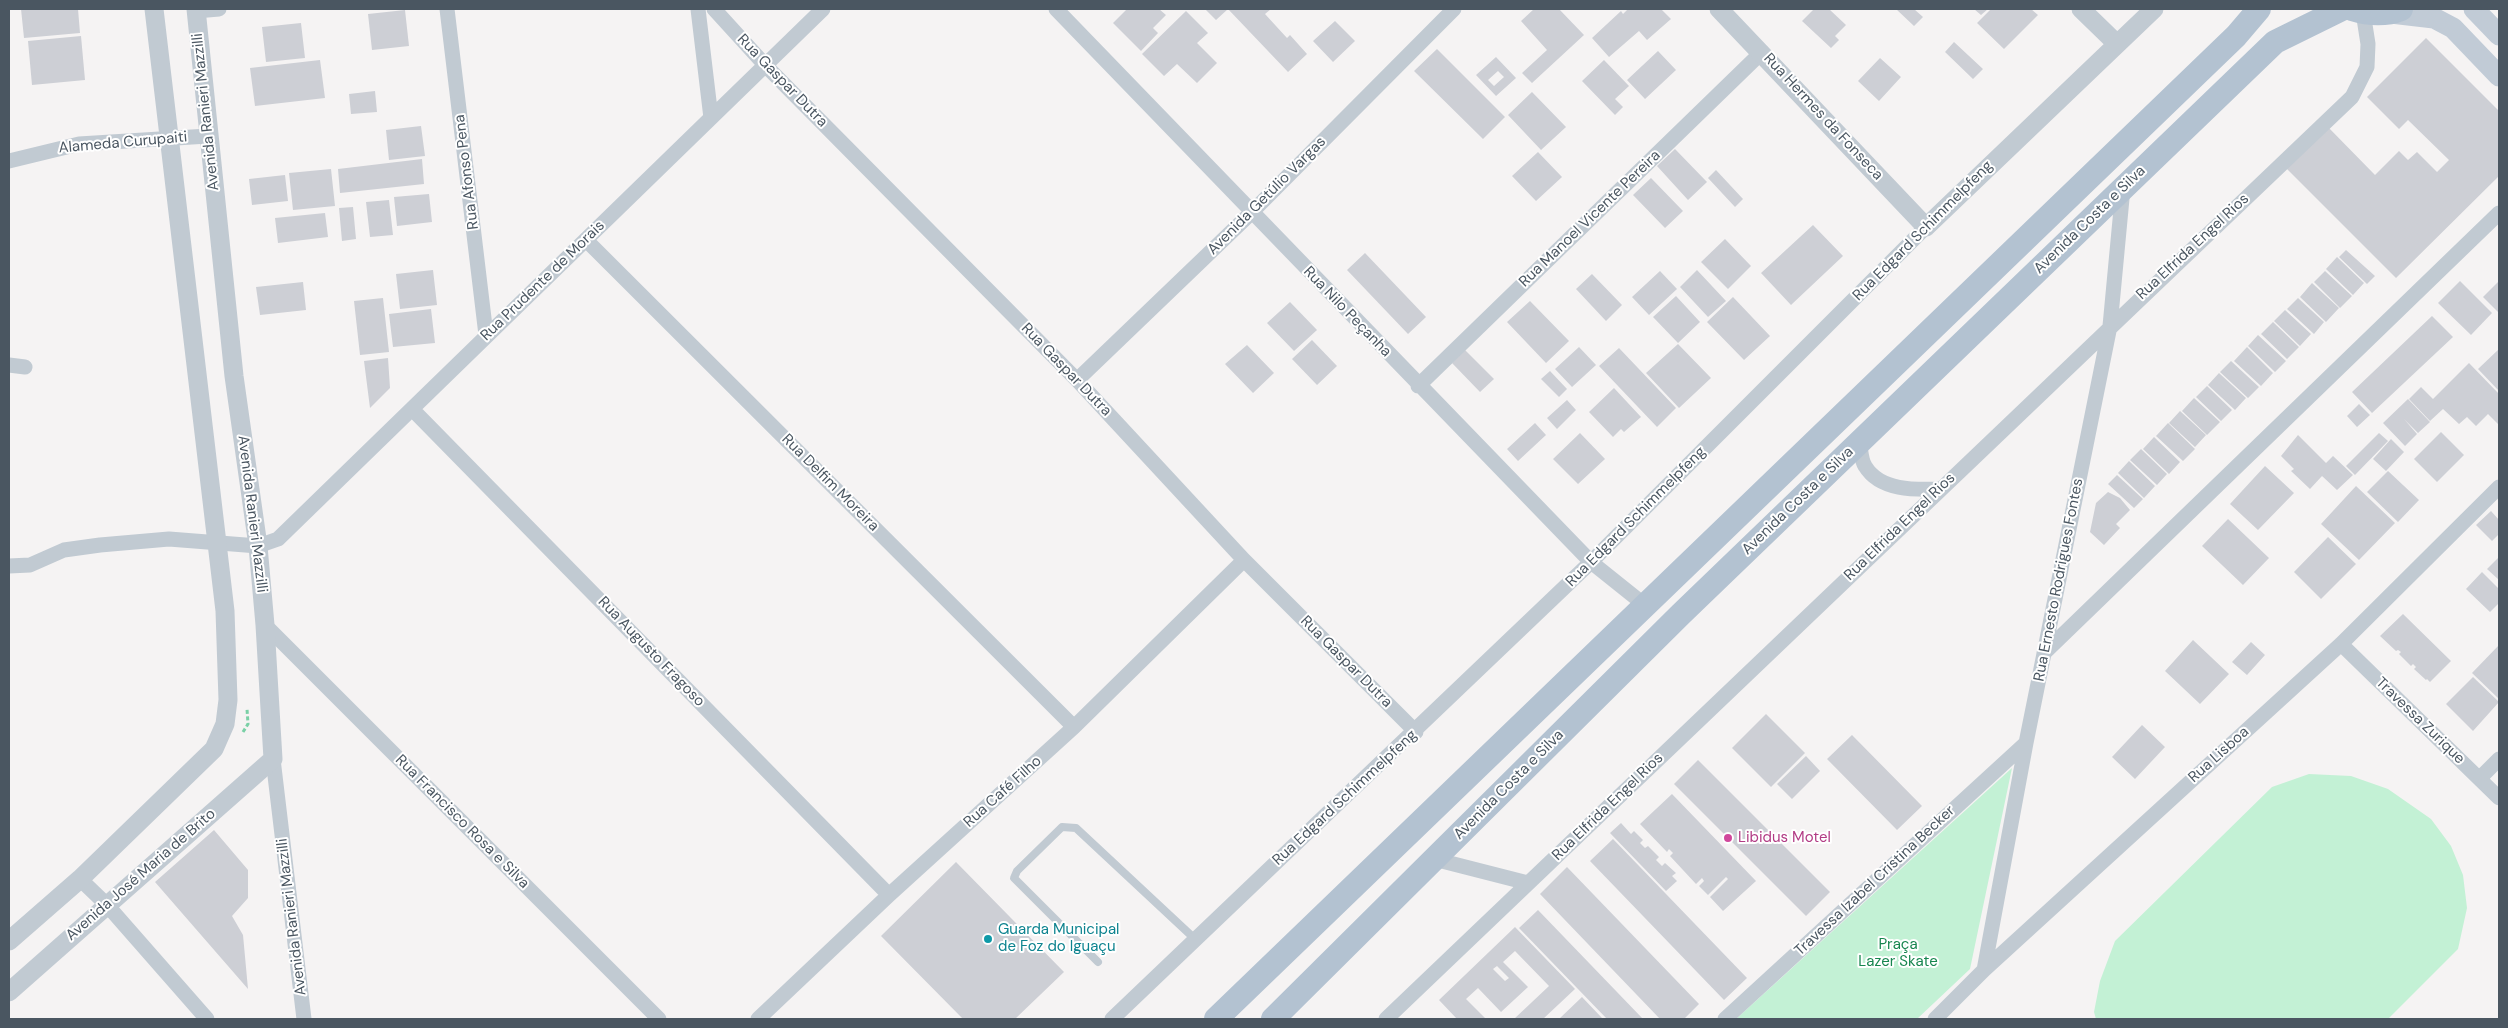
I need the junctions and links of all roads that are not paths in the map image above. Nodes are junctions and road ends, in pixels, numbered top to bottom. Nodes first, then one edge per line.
1 (154, 9) edge
2 (219, 9) edge
3 (447, 9) edge
4 (698, 9) edge
5 (714, 9) edge
6 (823, 9) edge
7 (1056, 9) edge
8 (1454, 9) edge
9 (1719, 9) edge
10 (2081, 9) edge
11 (2154, 9) edge
12 (2259, 9) edge
13 (2474, 9) edge
14 (196, 10) edge
15 (2352, 10) edge
16 (2396, 11) edge
17 (2499, 35) edge
18 (2116, 43) junction
19 (1762, 52) junction
20 (765, 65) junction
21 (2499, 76) edge
22 (711, 118) junction
23 (208, 136) junction
24 (170, 140) junction
25 (9, 161) edge
26 (2123, 188) junction
27 (1251, 213) junction
28 (2499, 213) edge
29 (1926, 227) junction
30 (586, 240) junction
31 (2110, 326) junction
32 (486, 335) junction
33 (9, 365) edge
34 (26, 367) dead end
35 (1077, 380) junction
36 (1418, 386) junction
37 (412, 409) junction
38 (1859, 442) junction
39 (2499, 487) edge
40 (1940, 488) junction
41 (217, 543) junction
42 (258, 546) junction
43 (1244, 560) junction
44 (1591, 562) junction
45 (9, 566) edge
46 (1646, 606) junction
47 (265, 625) junction
48 (2341, 644) junction
49 (2044, 653) junction
50 (1074, 727) junction
51 (1416, 732) junction
52 (2026, 743) junction
53 (273, 758) junction
54 (2499, 759) edge
55 (2480, 778) junction
56 (2499, 798) edge
57 (1434, 859) junction
58 (80, 879) junction
59 (1528, 883) junction
60 (889, 895) junction
61 (107, 905) junction
62 (1195, 939) junction
63 (9, 941) edge
64 (1098, 962) dead end
65 (1984, 970) junction
66 (9, 992) edge
67 (208, 1019) edge
68 (304, 1019) edge
69 (659, 1019) edge
70 (758, 1019) edge
71 (1112, 1019) edge
72 (1216, 1019) edge
73 (1273, 1019) edge
74 (1386, 1019) edge
75 (1725, 1019) edge
76 (1935, 1019) edge

1 - 24 street
2 - 14 street
3 - 32 street, Rua Afonso Pena
4 - 22 street
5 - 20 street, Rua Gaspar Dutra
6 - 20 street, Rua Prudente de Morais
7 - 27 street, Rua Nilo Peçanha
8 - 27 street, Avenida Getúlio Vargas
9 - 19 street, Rua Hermes da Fonseca
10 - 18 street
11 - 18 street, Rua Edgard Schimmelpfeng
12 - 46 main road, Avenida Costa e Silva
13 - 17 main road
14 - 23 street, Avenida Ranieri Mazzilli
15 - 16 main road, Avenida Costa e Silva
15 - 26 main road, Avenida Costa e Silva
15 - 31 street, Rua Elfrida Engel Rios
16 - 21 main road
18 - 29 street, Rua Edgard Schimmelpfeng
19 - 29 street, Rua Hermes da Fonseca
19 - 36 street, Rua Manoel Vicente Pereira
20 - 22 street, Rua Prudente de Morais
20 - 35 street, Rua Gaspar Dutra
22 - 30 street, Rua Prudente de Morais
23 - 24 street, Alameda Curupaiti
23 - 42 street, Avenida Ranieri Mazzilli
24 - 25 street, Alameda Curupaiti
24 - 41 street
26 - 31 street, Rua Ernesto Rodrigues Fontes
26 - 38 main road, Avenida Costa e Silva
27 - 35 street, Avenida Getúlio Vargas
27 - 36 street, Rua Nilo Peçanha
28 - 49 street
29 - 44 street, Rua Edgard Schimmelpfeng
30 - 32 street, Rua Prudente de Morais
30 - 50 street, Rua Delfim Moreira
31 - 40 street, Rua Elfrida Engel Rios
31 - 49 street, Rua Ernesto Rodrigues Fontes
32 - 37 street, Rua Prudente de Morais
33 - 34 street
35 - 43 street, Rua Gaspar Dutra
36 - 44 street, Rua Nilo Peçanha
37 - 42 street, Rua Prudente de Morais
37 - 60 street, Rua Augusto Fragoso
38 - 40 street
38 - 57 main road, Avenida Costa e Silva
39 - 48 street, Rua Lisboa
40 - 59 street, Rua Elfrida Engel Rios
41 - 42 street
41 - 45 street
41 - 58 street
42 - 47 street, Avenida Ranieri Mazzilli
43 - 50 street, Rua Café Filho
43 - 51 street, Rua Gaspar Dutra
44 - 46 street, Rua Nilo Peçanha
44 - 51 street, Rua Edgard Schimmelpfeng
46 - 72 main road, Avenida Costa e Silva
47 - 53 street, Avenida Ranieri Mazzilli
47 - 69 street, Rua Francisco Rosa e Silva
48 - 55 street, Travessa Zurique
48 - 65 street, Rua Lisboa
49 - 52 street, Rua Ernesto Rodrigues Fontes
50 - 60 street, Rua Café Filho
51 - 62 street, Rua Edgard Schimmelpfeng
52 - 65 street, Rua Ernesto Rodrigues Fontes
52 - 75 street, Travessa Izabel Cristina Becker
53 - 61 street, Avenida José Maria de Brito
53 - 68 street, Avenida Ranieri Mazzilli
54 - 55 street
55 - 56 street, Travessa Zurique
57 - 59 street
57 - 73 main road, Avenida Costa e Silva
58 - 61 street
58 - 63 street
59 - 74 street, Rua Elfrida Engel Rios
60 - 70 street, Rua Café Filho
61 - 66 street, Avenida José Maria de Brito
61 - 67 street
62 - 64 lane
62 - 71 street, Rua Edgard Schimmelpfeng
65 - 76 street, Rua Lisboa

